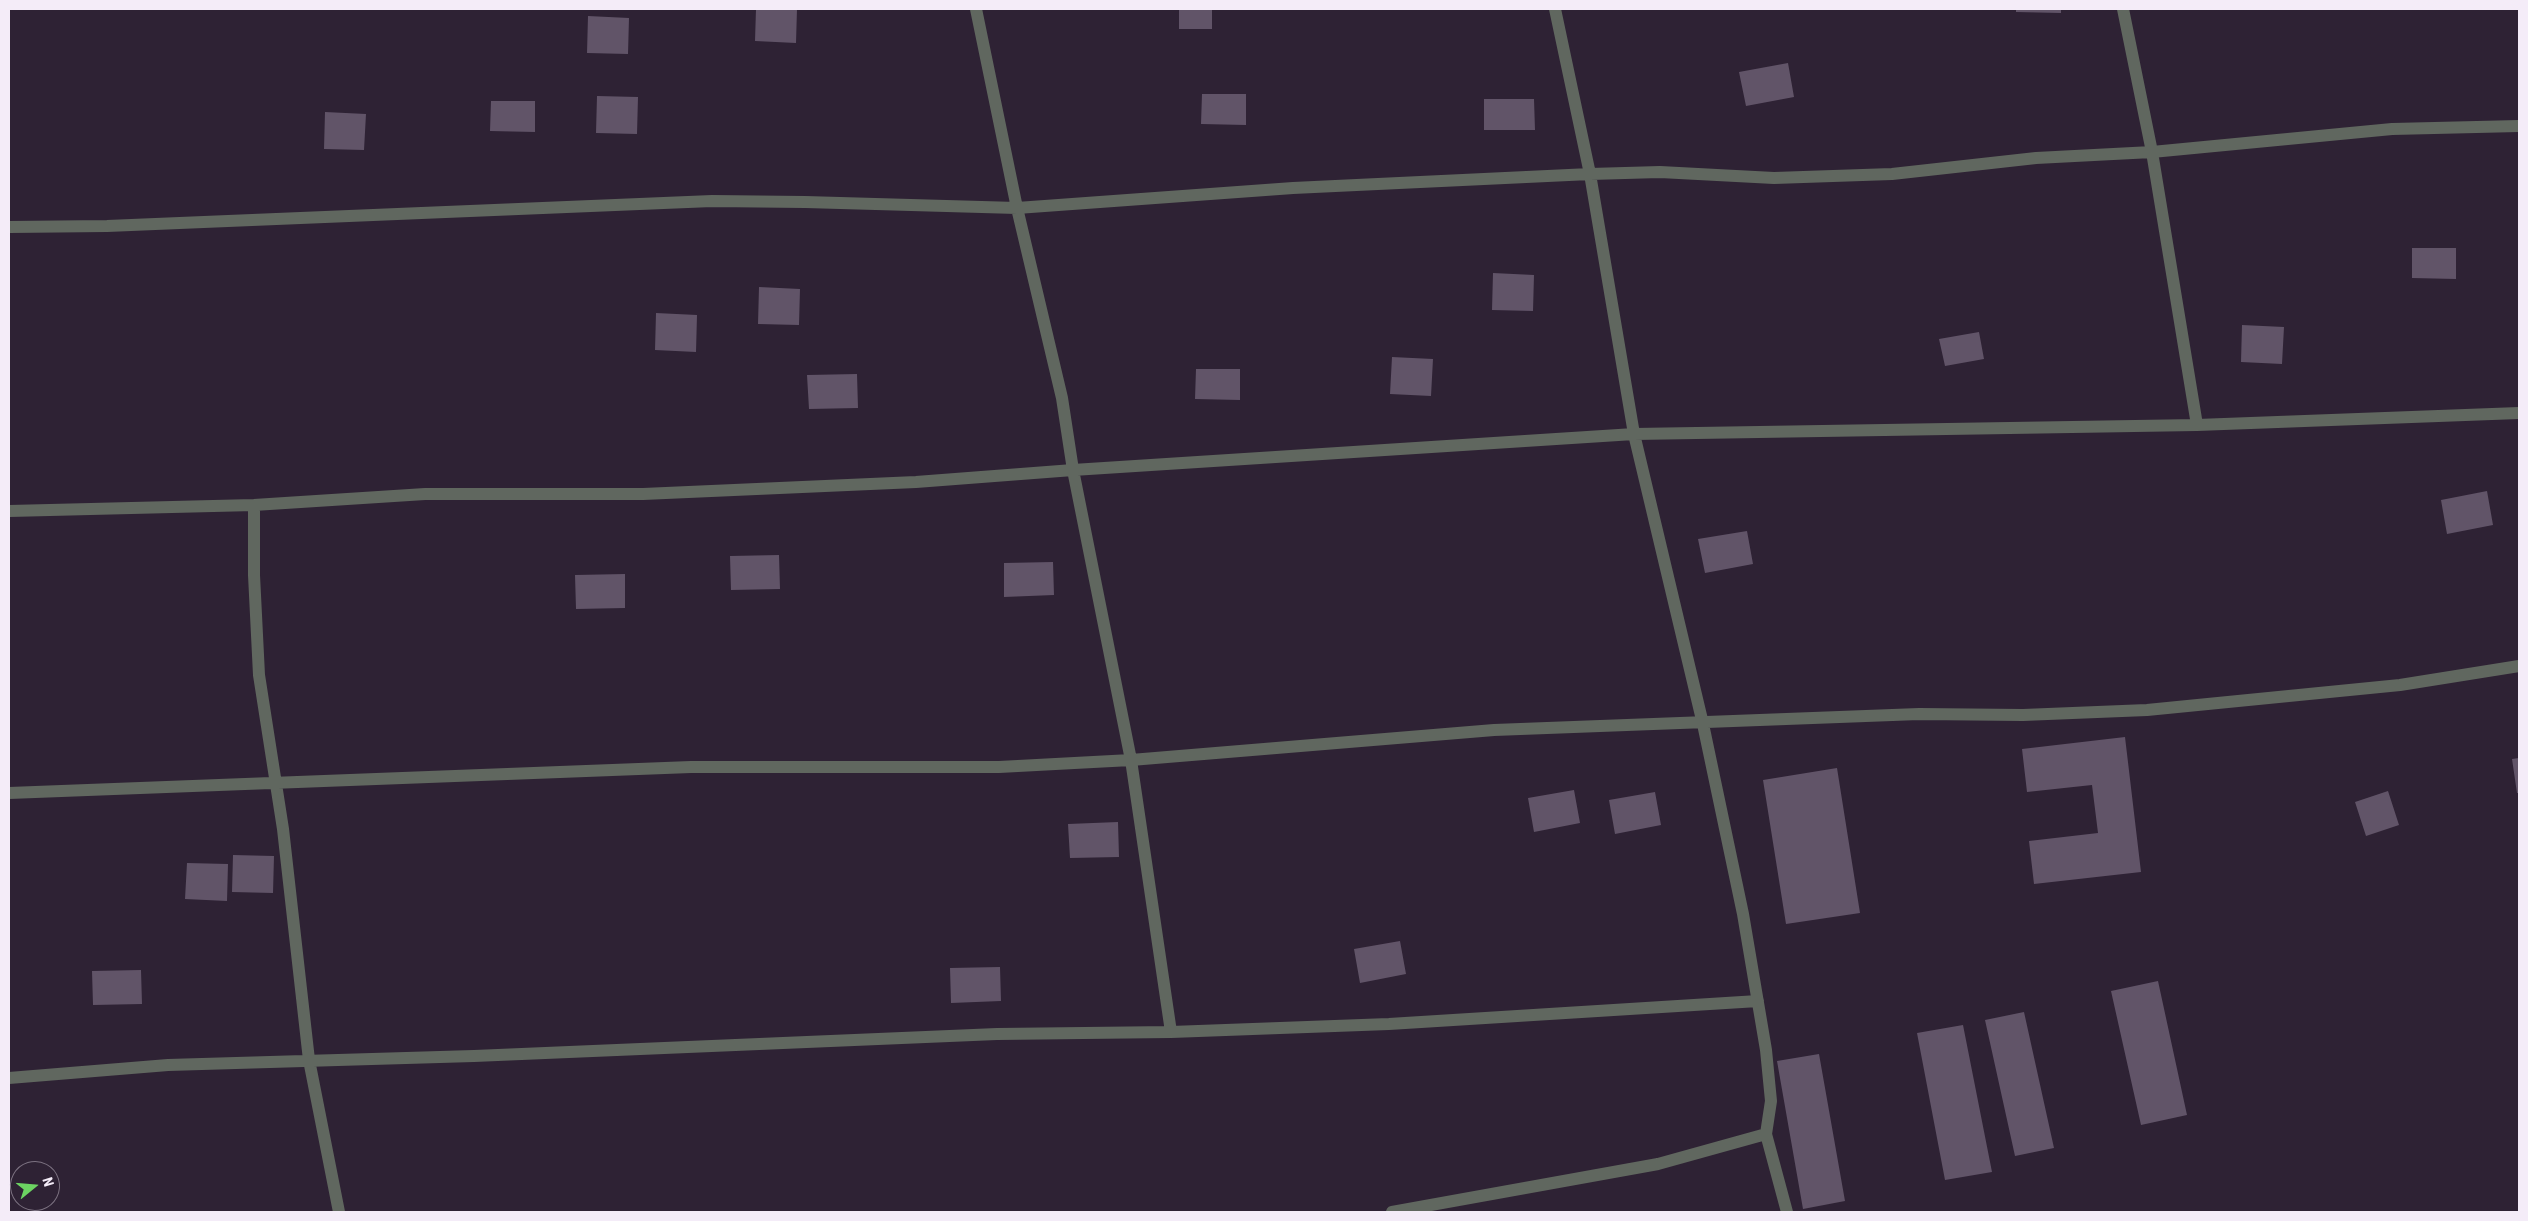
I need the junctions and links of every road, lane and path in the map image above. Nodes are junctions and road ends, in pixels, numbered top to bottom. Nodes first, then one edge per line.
1 (976, 9) edge
2 (1555, 9) edge
3 (2123, 9) edge
4 (2519, 126) edge
5 (2152, 152) junction
6 (1590, 174) junction
7 (1017, 208) junction
8 (9, 227) edge
9 (2519, 413) edge
10 (2198, 425) junction
11 (1634, 434) junction
12 (1074, 470) junction
13 (254, 505) junction
14 (9, 511) edge
15 (2519, 666) edge
16 (1703, 724) junction
17 (1131, 760) junction
18 (275, 782) junction
19 (9, 793) edge
20 (1758, 1001) junction
21 (1171, 1032) junction
22 (309, 1060) junction
23 (9, 1078) edge
24 (1766, 1134) junction
25 (339, 1212) edge
26 (1392, 1212) edge
27 (1787, 1212) edge

1 - 7 street
2 - 6 street
3 - 5 street
4 - 5 street
5 - 6 street
5 - 10 street
6 - 7 street
6 - 11 street
7 - 8 street
7 - 12 street
9 - 10 street
10 - 11 street
11 - 12 street
11 - 16 street
12 - 13 street
12 - 17 street
13 - 14 street
13 - 18 street
15 - 16 street
16 - 17 street
16 - 20 street
17 - 18 street
17 - 21 street
18 - 19 street
18 - 22 street
20 - 21 street
20 - 24 street
21 - 22 street
22 - 23 street
22 - 25 street
24 - 26 street
24 - 27 street

